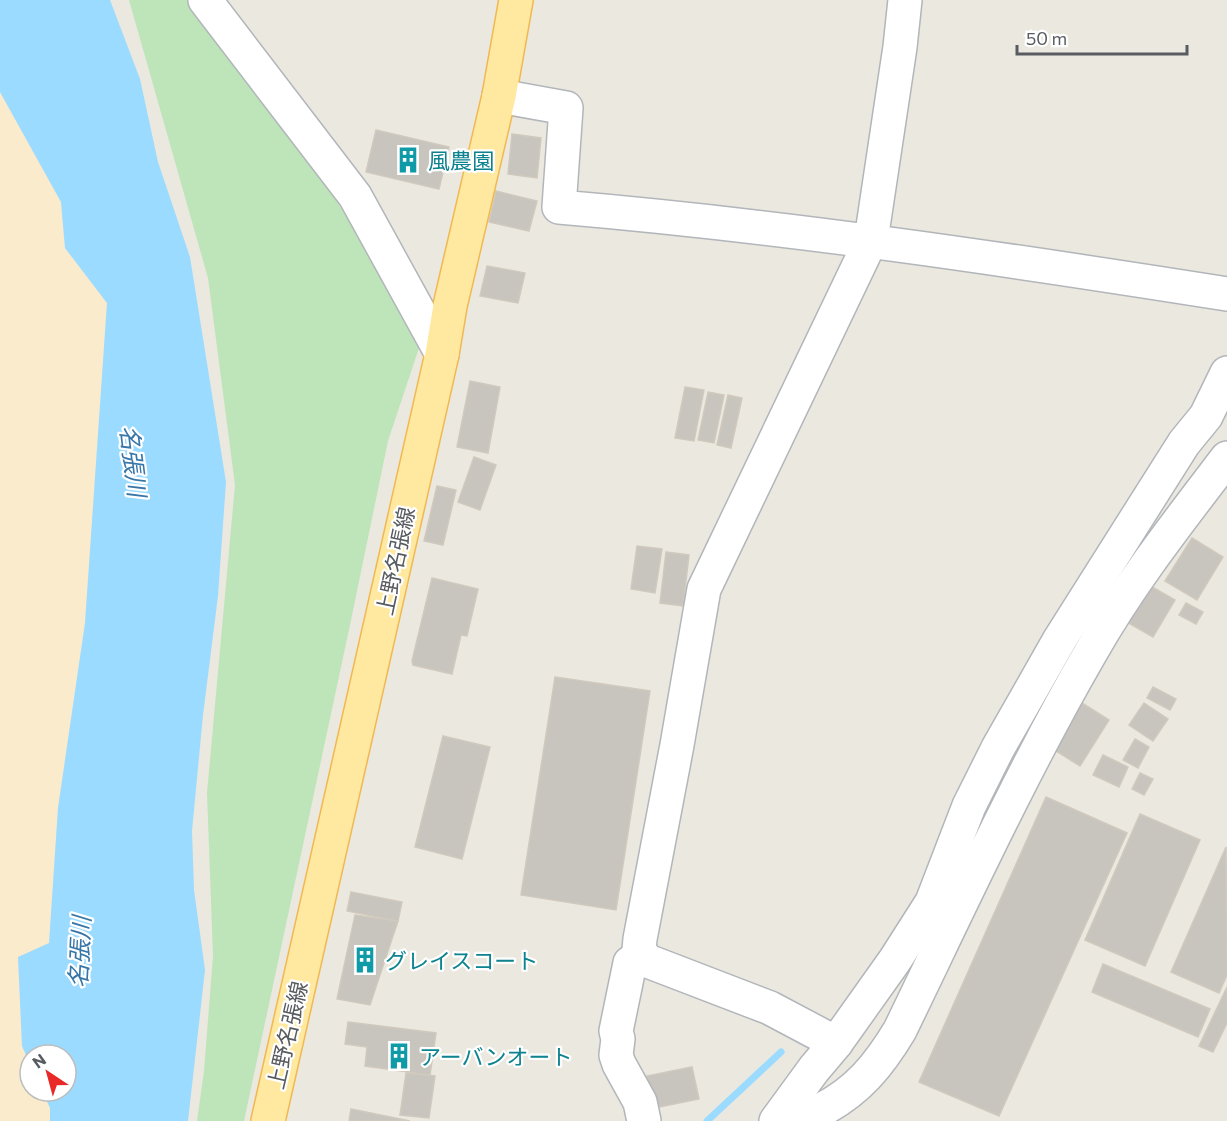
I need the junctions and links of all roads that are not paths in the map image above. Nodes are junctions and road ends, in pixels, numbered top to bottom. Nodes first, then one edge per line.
1 (205, 0) edge
2 (516, 0) edge
3 (905, 0) edge
4 (499, 96) junction
5 (871, 240) junction
6 (1227, 294) edge
7 (442, 354) junction
8 (1227, 373) edge
9 (1227, 458) edge
10 (642, 954) junction
11 (836, 1043) junction
12 (268, 1121) edge
13 (644, 1121) edge
14 (778, 1121) edge

1 - 7 street
2 - 4 main road, 上野名張線
3 - 5 street
4 - 5 street
4 - 7 main road, 上野名張線
5 - 6 street
5 - 10 street
7 - 12 main road, 上野名張線
8 - 11 street
9 - 14 street
10 - 11 street
10 - 13 street
11 - 14 street

